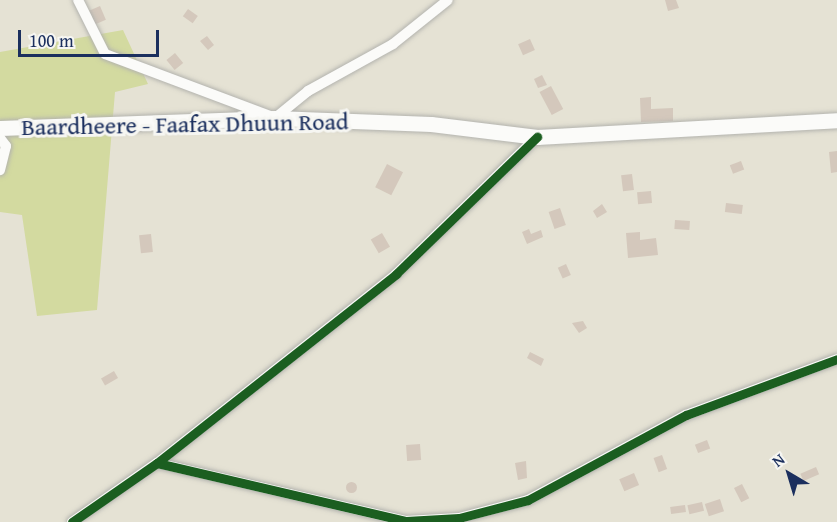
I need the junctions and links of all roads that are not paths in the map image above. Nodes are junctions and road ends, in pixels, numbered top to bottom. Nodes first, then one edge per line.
1 (78, 0) edge
2 (448, 0) edge
3 (275, 117) junction
4 (837, 120) edge
5 (0, 128) edge
6 (537, 137) junction
7 (0, 138) edge
8 (0, 170) edge
9 (837, 358) edge
10 (157, 464) junction
11 (72, 522) edge

1 - 3 street
2 - 3 street
3 - 5 main road, Baardheere - Faafax Dhuun Road
3 - 6 main road, Baardheere - Faafax Dhuun Road
4 - 6 main road, Baardheere - Faafax Dhuun Road
6 - 10 street
7 - 8 street
9 - 10 street
10 - 11 street

